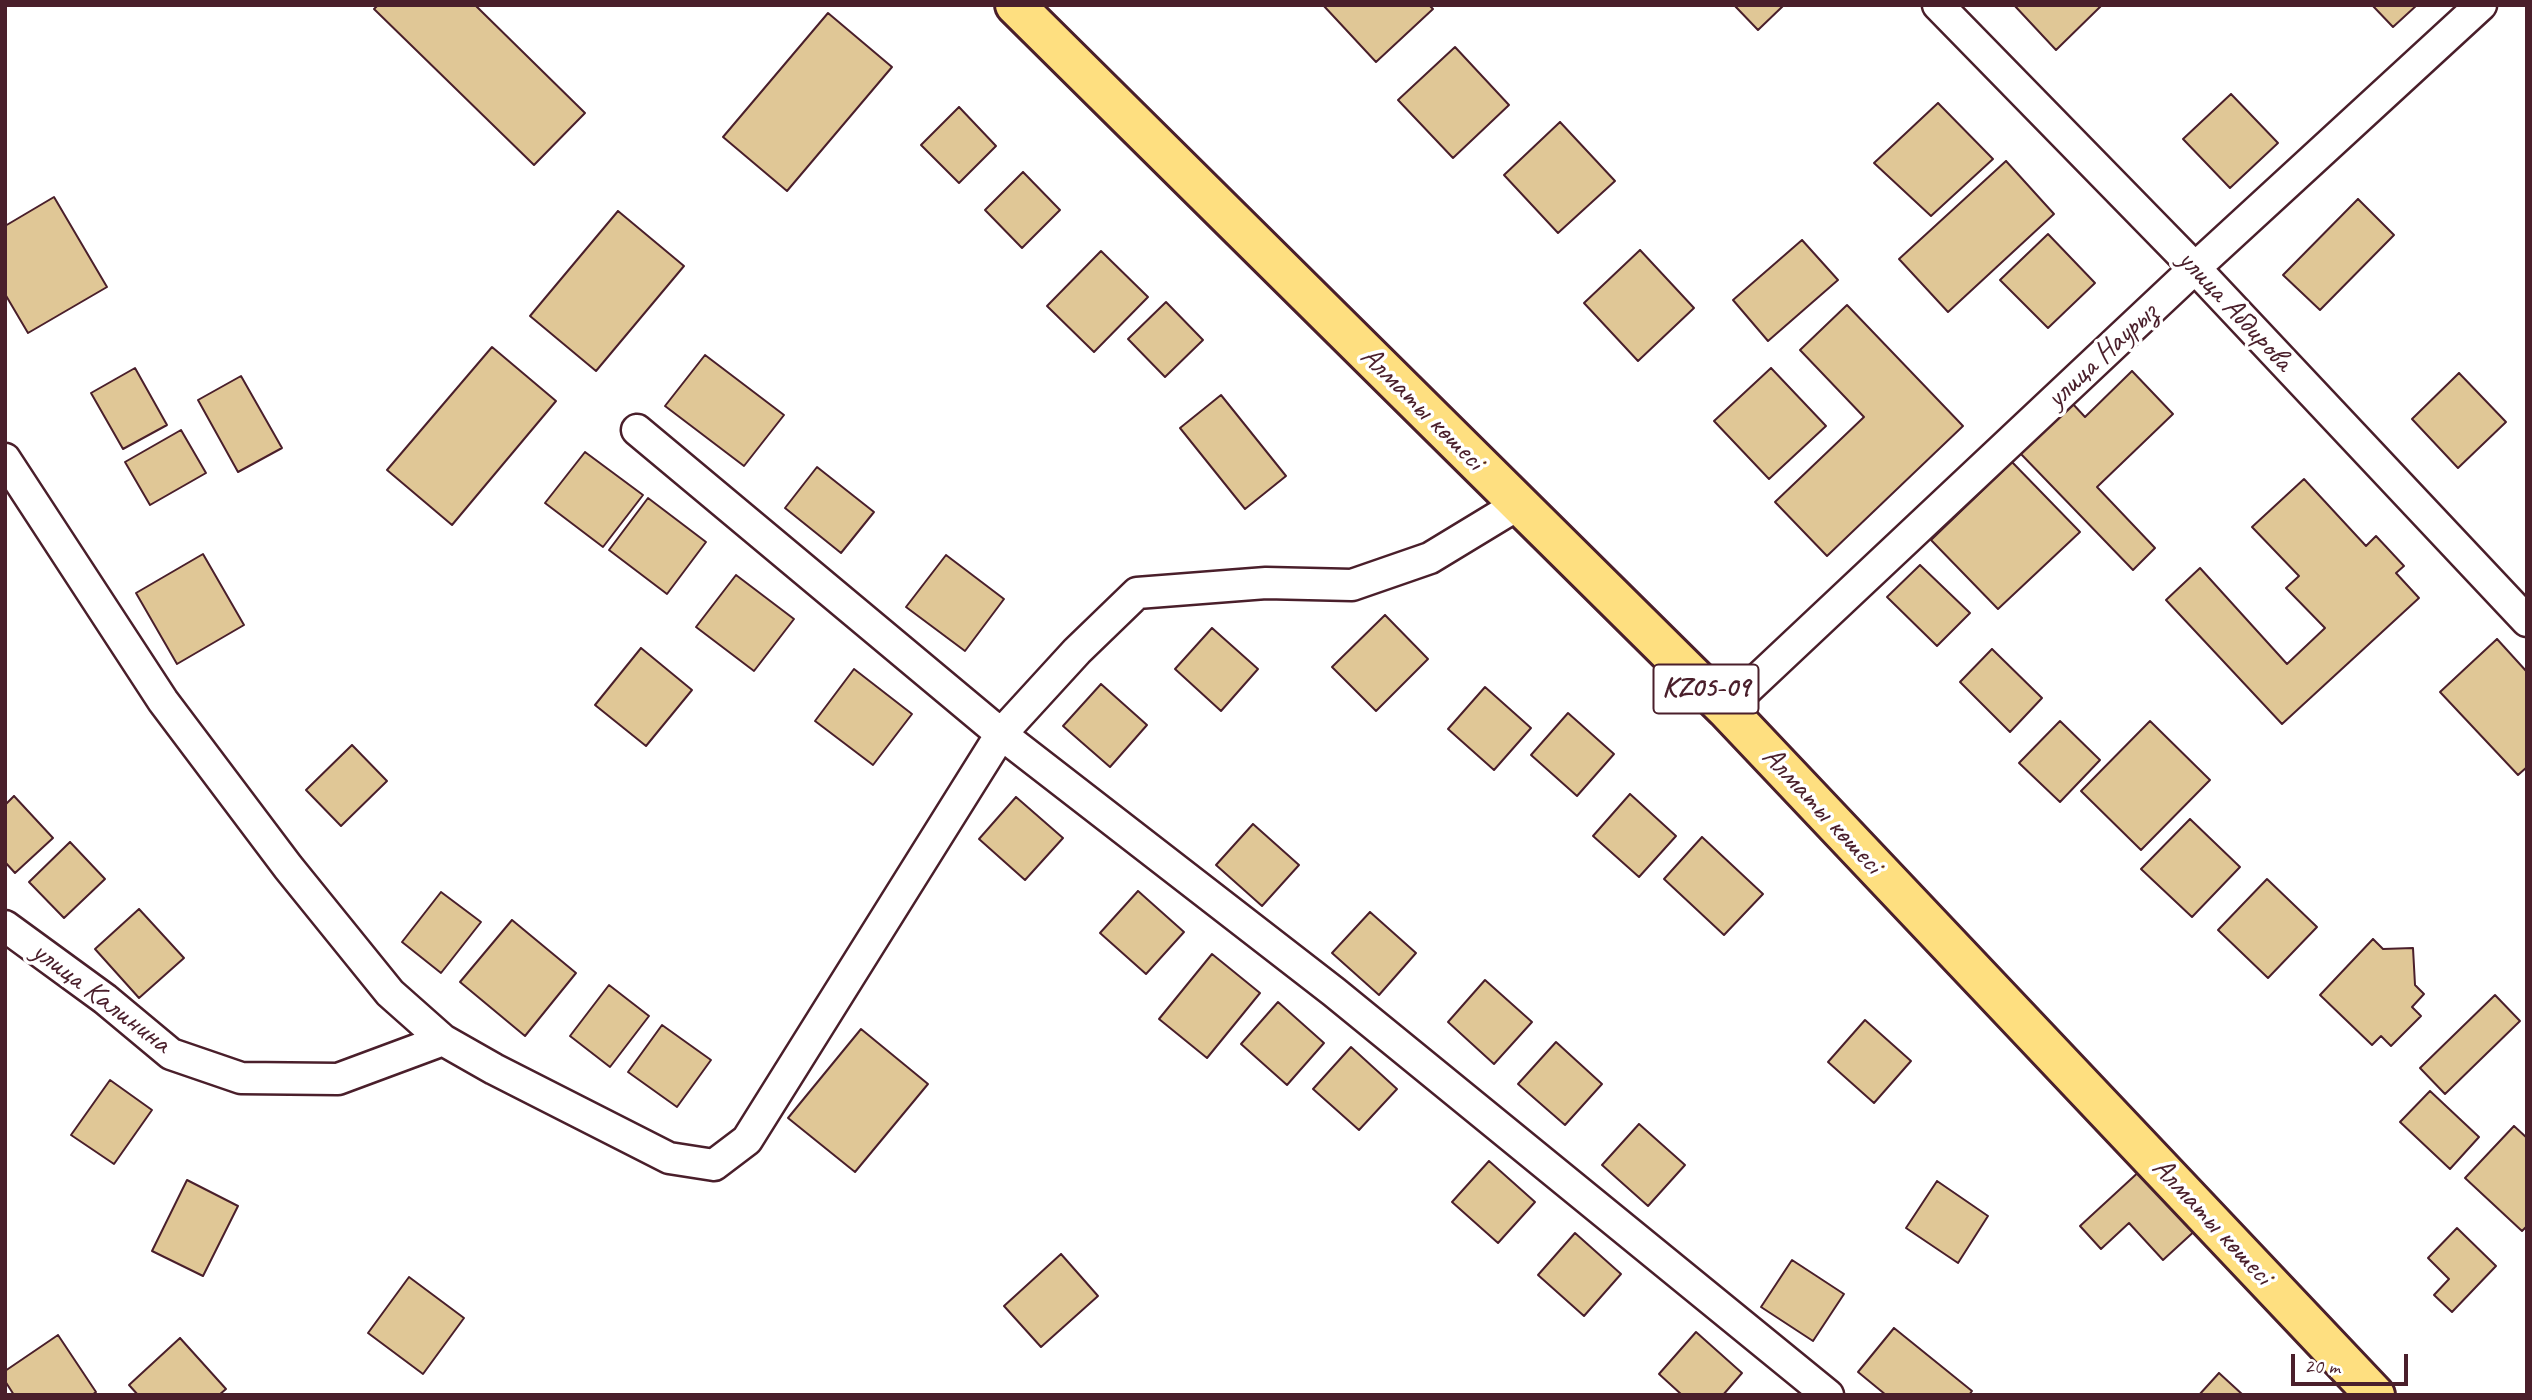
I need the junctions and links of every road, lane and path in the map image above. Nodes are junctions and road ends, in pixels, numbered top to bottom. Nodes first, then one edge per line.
1 (1014, 5) edge
2 (1938, 5) edge
3 (2481, 5) edge
4 (2195, 268) junction
5 (637, 430) dead end
6 (5, 459) edge
7 (1519, 504) junction
8 (2527, 621) edge
9 (1726, 709) junction
10 (1001, 734) junction
11 (5, 926) edge
12 (443, 1040) junction
13 (1828, 1395) edge
14 (2375, 1395) edge

1 - 7 main road, Алматы көшесі / KZ05-09
2 - 4 street, улица Абдирова
3 - 4 street, улица Наурыз
4 - 8 street, улица Абдирова
4 - 9 street, улица Наурыз
5 - 10 street
6 - 12 street
7 - 9 main road, Алматы көшесі / KZ05-09
7 - 10 street
9 - 14 main road, Алматы көшесі / KZ05-09
10 - 12 street
10 - 13 street
11 - 12 street, улица Калинина

